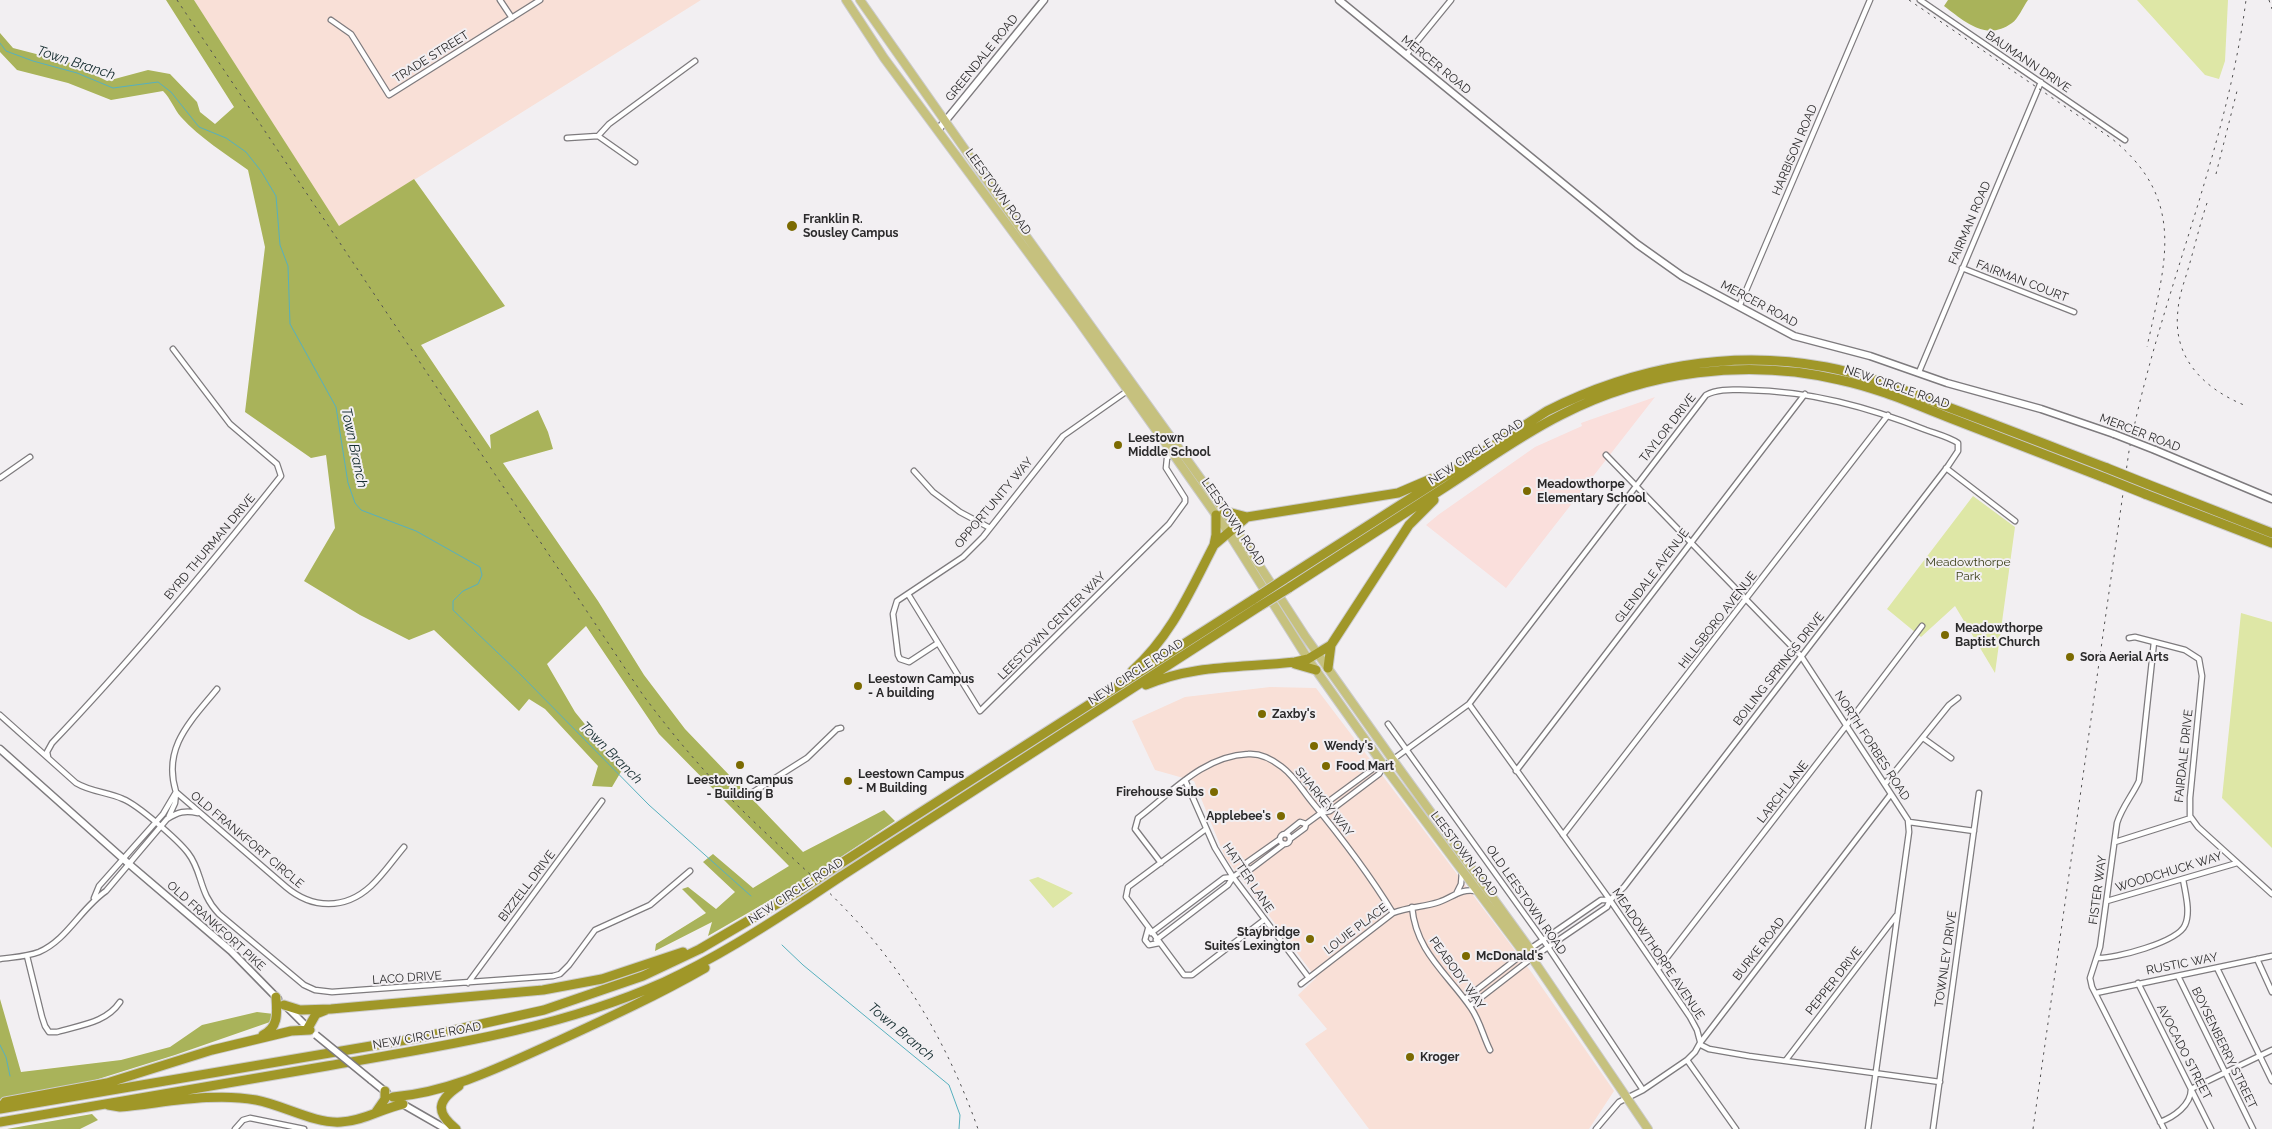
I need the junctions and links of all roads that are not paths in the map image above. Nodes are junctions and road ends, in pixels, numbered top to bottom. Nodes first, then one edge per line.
1 (500, 0) edge
2 (540, 0) edge
3 (846, 0) edge
4 (860, 0) edge
5 (1044, 0) edge
6 (1339, 0) edge
7 (1451, 0) edge
8 (1870, 0) edge
9 (1920, 0) edge
10 (512, 18) junction
11 (331, 20) dead end
12 (1406, 55) junction
13 (695, 61) dead end
14 (2041, 82) junction
15 (945, 121) junction
16 (938, 130) junction
17 (598, 136) junction
18 (567, 138) dead end
19 (2125, 140) dead end
20 (635, 162) dead end
21 (1962, 268) junction
22 (1739, 308) junction
23 (2074, 312) dead end
24 (173, 349) dead end
25 (1919, 372) junction
26 (1136, 387) junction
27 (1127, 390) junction
28 (1805, 394) junction
29 (1888, 415) junction
30 (1959, 446) joint
31 (1176, 451) junction
32 (1606, 455) dead end
33 (30, 457) dead end
34 (1469, 460) junction
35 (1477, 466) junction
36 (1946, 468) junction
37 (914, 471) dead end
38 (0, 478) edge
39 (1636, 486) junction
40 (2146, 489) junction
41 (2272, 499) edge
42 (1220, 513) junction
43 (1247, 517) junction
44 (2015, 521) dead end
45 (990, 528) junction
46 (1231, 530) junction
47 (2272, 533) edge
48 (1691, 541) junction
49 (2272, 543) edge
50 (1214, 545) junction
51 (908, 594) junction
52 (1746, 600) junction
53 (1257, 602) junction
54 (1922, 626) dead end
55 (2129, 638) dead end
56 (2154, 642) junction
57 (938, 643) junction
58 (1331, 645) junction
59 (1318, 653) junction
60 (1801, 656) junction
61 (1308, 659) junction
62 (1288, 663) junction
63 (1328, 668) junction
64 (1316, 670) junction
65 (1114, 688) junction
66 (217, 690) dead end
67 (1131, 690) junction
68 (1958, 698) dead end
69 (1469, 704) junction
70 (0, 715) edge
71 (1388, 724) dead end
72 (1846, 726) junction
73 (841, 728) dead end
74 (1923, 738) junction
75 (0, 749) edge
76 (1408, 751) junction
77 (1951, 758) dead end
78 (48, 759) junction
79 (1393, 760) junction
80 (1384, 766) junction
81 (1516, 771) junction
82 (1185, 780) junction
83 (1885, 784) junction
84 (176, 792) junction
85 (1979, 793) dead end
86 (750, 794) dead end
87 (1891, 794) junction
88 (602, 801) dead end
89 (199, 813) junction
90 (1321, 813) junction
91 (2191, 818) junction
92 (167, 819) junction
93 (154, 822) junction
94 (1909, 822) junction
95 (1306, 824) junction
96 (159, 827) junction
97 (1206, 829) junction
98 (1974, 831) junction
99 (1285, 834) junction
100 (1563, 835) junction
101 (1280, 839) junction
102 (1290, 839) junction
103 (2115, 842) junction
104 (1284, 844) junction
105 (404, 847) dead end
106 (123, 859) junction
107 (1161, 863) junction
108 (2237, 863) junction
109 (128, 864) junction
110 (1246, 868) junction
111 (1461, 868) junction
112 (690, 870) dead end
113 (1233, 877) junction
114 (2183, 879) junction
115 (1457, 892) junction
116 (1481, 894) junction
117 (2272, 894) edge
118 (94, 900) junction
119 (1610, 900) junction
120 (2107, 901) junction
121 (1412, 907) junction
122 (1393, 913) junction
123 (1898, 914) junction
124 (1264, 920) junction
125 (1150, 931) junction
126 (1542, 940) junction
127 (1157, 942) junction
128 (1548, 947) junction
129 (700, 949) junction
130 (1527, 951) junction
131 (722, 952) junction
132 (27, 956) junction
133 (2272, 956) edge
134 (1532, 958) junction
135 (2097, 958) junction
136 (0, 959) edge
137 (2257, 959) junction
138 (2217, 968) junction
139 (1658, 969) junction
140 (2178, 976) junction
141 (1309, 978) junction
142 (468, 983) junction
143 (2138, 983) junction
144 (1301, 984) dead end
145 (2272, 992) edge
146 (2096, 993) junction
147 (276, 997) junction
148 (1465, 999) junction
149 (120, 1002) dead end
150 (284, 1005) junction
151 (1470, 1006) junction
152 (331, 1009) junction
153 (311, 1031) junction
154 (256, 1039) junction
155 (1700, 1043) junction
156 (1490, 1050) dead end
157 (2272, 1050) edge
158 (2259, 1056) junction
159 (1687, 1060) junction
160 (1786, 1060) junction
161 (2225, 1072) junction
162 (1875, 1073) junction
163 (465, 1081) junction
164 (2272, 1081) edge
165 (1940, 1082) junction
166 (2191, 1089) junction
167 (1643, 1090) junction
168 (385, 1091) junction
169 (393, 1097) junction
170 (1628, 1097) junction
171 (103, 1104) junction
172 (403, 1104) junction
173 (0, 1109) edge
174 (376, 1112) junction
175 (5, 1121) edge
176 (2160, 1122) junction
177 (235, 1129) edge
178 (304, 1129) edge
179 (446, 1129) edge
180 (456, 1129) edge
181 (1596, 1129) edge
182 (1648, 1129) edge
183 (1736, 1129) edge
184 (1868, 1129) edge
185 (1933, 1129) edge
186 (2164, 1129) edge
187 (2211, 1129) edge
188 (2253, 1129) edge

1 - 10 street
2 - 10 street, TRADE STREET
3 - 16 main road, LEESTOWN ROAD
4 - 15 main road, LEESTOWN ROAD
5 - 15 street, GREENDALE ROAD
6 - 12 street, MERCER ROAD
7 - 12 street
8 - 22 street, HARBISON ROAD
9 - 14 street, BAUMANN DRIVE
10 - 11 street, TRADE STREET
12 - 22 street, MERCER ROAD
13 - 17 street
14 - 19 street, BAUMANN DRIVE
14 - 21 street, FAIRMAN ROAD
15 - 16 street, GREENDALE ROAD
15 - 26 main road, LEESTOWN ROAD
16 - 27 main road, LEESTOWN ROAD
17 - 18 street
17 - 20 street
21 - 23 street, FAIRMAN COURT
21 - 25 street, FAIRMAN ROAD
22 - 25 street, MERCER ROAD
24 - 78 street, BYRD THURMAN DRIVE
25 - 41 street, MERCER ROAD, bridge
26 - 27 street, OPPORTUNITY WAY
26 - 31 main road, LEESTOWN ROAD
27 - 31 main road, LEESTOWN ROAD
27 - 45 street, OPPORTUNITY WAY
28 - 29 street, TAYLOR DRIVE
28 - 39 street, TAYLOR DRIVE
28 - 48 street, GLENDALE AVENUE
29 - 30 street, TAYLOR DRIVE
29 - 52 street, HILLSBORO AVENUE
30 - 36 street, BOILING SPRINGS DRIVE
31 - 42 main road, LEESTOWN ROAD
31 - 57 street, LEESTOWN CENTER WAY
32 - 39 street, NORTH FORBES ROAD
33 - 38 street
34 - 40 highway, NEW CIRCLE ROAD, bridge
34 - 43 highway
34 - 53 highway, NEW CIRCLE ROAD, bridge
35 - 40 highway, NEW CIRCLE ROAD, bridge
35 - 53 highway, NEW CIRCLE ROAD, bridge
35 - 58 highway
36 - 44 street
36 - 60 street, BOILING SPRINGS DRIVE
37 - 45 street
39 - 48 street, NORTH FORBES ROAD
39 - 69 street, TAYLOR DRIVE
40 - 47 highway, NEW CIRCLE ROAD
40 - 49 highway, NEW CIRCLE ROAD
42 - 43 highway
42 - 46 main road, LEESTOWN ROAD
42 - 50 highway
43 - 46 highway
45 - 51 street, OPPORTUNITY WAY
46 - 50 highway
46 - 59 main road, LEESTOWN ROAD
46 - 61 main road, LEESTOWN ROAD
48 - 52 street, NORTH FORBES ROAD
48 - 81 street, GLENDALE AVENUE
50 - 65 highway
51 - 57 street, LEESTOWN CENTER WAY
51 - 57 street, OPPORTUNITY WAY
52 - 60 street, NORTH FORBES ROAD
52 - 100 street, HILLSBORO AVENUE
53 - 65 highway, NEW CIRCLE ROAD
53 - 67 highway, NEW CIRCLE ROAD
54 - 72 street, LARCH LANE
55 - 56 street, FAIRDALE DRIVE
56 - 91 street, FAIRDALE DRIVE
56 - 103 street, FISTER WAY
58 - 59 highway
58 - 63 highway
59 - 61 highway
59 - 63 main road, LEESTOWN ROAD
60 - 72 street, NORTH FORBES ROAD
60 - 119 street, BOILING SPRINGS DRIVE
61 - 62 highway
61 - 64 main road, LEESTOWN ROAD
62 - 64 highway
62 - 67 highway
63 - 79 main road, LEESTOWN ROAD
64 - 80 main road, LEESTOWN ROAD
65 - 129 highway, NEW CIRCLE ROAD, bridge
66 - 84 street, OLD FRANKFORT CIRCLE
67 - 131 highway, NEW CIRCLE ROAD, bridge
68 - 74 street
69 - 76 street, TAYLOR DRIVE
69 - 81 street, MEADOWTHORPE AVENUE
70 - 78 street, LACO DRIVE
71 - 76 street, OLD LEESTOWN ROAD
72 - 83 street, NORTH FORBES ROAD
72 - 139 street, LARCH LANE
73 - 86 street
74 - 77 street
74 - 83 street
75 - 106 street, OLD FRANKFORT PIKE
76 - 79 street, TAYLOR DRIVE
76 - 126 street, OLD LEESTOWN ROAD
78 - 93 street, LACO DRIVE
79 - 80 street, TAYLOR DRIVE
79 - 130 main road, LEESTOWN ROAD
80 - 90 street
80 - 90 street
80 - 111 main road, LEESTOWN ROAD
81 - 100 street, MEADOWTHORPE AVENUE
82 - 90 street, SHARKEY WAY
82 - 97 street, HATTER LANE
82 - 107 street, SHARKEY WAY
83 - 87 street, NORTH FORBES ROAD
84 - 89 street, OLD FRANKFORT CIRCLE
84 - 92 street, OLD FRANKFORT CIRCLE
84 - 93 street, OLD FRANKFORT CIRCLE
85 - 98 street, TOWNLEY DRIVE
87 - 94 street, NORTH FORBES ROAD
87 - 155 street, BURKE ROAD
88 - 142 street, BIZZELL DRIVE
89 - 92 street
89 - 105 street, OLD FRANKFORT CIRCLE
90 - 95 street
90 - 122 street, SHARKEY WAY
91 - 103 street
91 - 108 street, FAIRDALE DRIVE
92 - 96 street
93 - 96 street, LACO DRIVE
93 - 106 street, OLD FRANKFORT CIRCLE
94 - 98 street
94 - 123 street
95 - 99 street
95 - 102 street
96 - 109 street
96 - 142 street, LACO DRIVE
97 - 107 street
97 - 113 street, HATTER LANE
98 - 165 street, TOWNLEY DRIVE
99 - 101 street
99 - 102 street
100 - 119 street, MEADOWTHORPE AVENUE
101 - 104 street
101 - 110 street
102 - 104 street
103 - 120 street, FISTER WAY
104 - 110 street
106 - 109 street, OLD FRANKFORT PIKE
106 - 118 street, OLD FRANKFORT CIRCLE
107 - 125 street
108 - 114 street, WOODCHUCK WAY
108 - 117 street, FAIRDALE DRIVE
109 - 118 street
109 - 147 street, OLD FRANKFORT PIKE
110 - 113 street
111 - 115 street
111 - 116 main road, LEESTOWN ROAD
112 - 142 street, LACO DRIVE
113 - 124 street, HATTER LANE
113 - 125 street
113 - 127 street
114 - 120 street, WOODCHUCK WAY
114 - 135 street
115 - 116 street
115 - 121 street, LOUIE PLACE
116 - 130 main road, LEESTOWN ROAD
118 - 132 street
119 - 126 street, BOILING SPRINGS DRIVE
119 - 128 street, BOILING SPRINGS DRIVE
119 - 139 street, MEADOWTHORPE AVENUE
120 - 135 street, FISTER WAY
121 - 122 street, LOUIE PLACE
121 - 148 street, PEABODY WAY
122 - 141 street, LOUIE PLACE
123 - 160 street, PEPPER DRIVE
123 - 162 street
124 - 127 street
124 - 141 street, HATTER LANE
125 - 127 street
125 - 127 street
126 - 128 street, OLD LEESTOWN ROAD
126 - 130 street, BOILING SPRINGS DRIVE
128 - 134 street, BOILING SPRINGS DRIVE
128 - 167 street, OLD LEESTOWN ROAD
129 - 152 highway
129 - 173 highway, NEW CIRCLE ROAD
130 - 134 main road, LEESTOWN ROAD
130 - 148 street, BOILING SPRINGS DRIVE
131 - 163 highway
131 - 171 highway, NEW CIRCLE ROAD
132 - 136 street
132 - 149 street
133 - 137 street, RUSTIC WAY
134 - 151 street, BOILING SPRINGS DRIVE
134 - 170 main road, LEESTOWN ROAD
135 - 146 street, FISTER WAY
137 - 138 street, RUSTIC WAY
137 - 145 street
138 - 140 street, RUSTIC WAY
138 - 158 street
139 - 155 street, MEADOWTHORPE AVENUE
140 - 143 street, RUSTIC WAY
140 - 161 street, BOYSENBERRY STREET
141 - 144 street, LOUIE PLACE
143 - 146 street, RUSTIC WAY
143 - 166 street, AVOCADO STREET
146 - 176 street, FISTER WAY
147 - 150 street, OLD FRANKFORT PIKE
147 - 154 highway
148 - 151 street, PEABODY WAY
150 - 152 highway
150 - 153 street, OLD FRANKFORT PIKE
151 - 156 street, PEABODY WAY
152 - 153 highway
153 - 154 highway
153 - 168 street, OLD FRANKFORT PIKE, bridge
154 - 173 highway
155 - 159 street, BURKE ROAD
155 - 160 street
157 - 158 street
158 - 161 street
158 - 164 street
159 - 167 street, BURKE ROAD
159 - 183 street
160 - 162 street
161 - 166 street
161 - 188 street, BOYSENBERRY STREET
162 - 165 street
162 - 184 street
163 - 169 highway
163 - 180 highway
165 - 185 street, TOWNLEY DRIVE
166 - 176 street
166 - 187 street, AVOCADO STREET
167 - 170 street, BURKE ROAD
168 - 169 street, OLD FRANKFORT PIKE
168 - 174 highway
169 - 172 street, OLD FRANKFORT PIKE
170 - 181 street, BURKE ROAD
170 - 182 main road, LEESTOWN ROAD
171 - 174 highway
171 - 175 highway, NEW CIRCLE ROAD
172 - 174 highway
172 - 179 street, OLD FRANKFORT PIKE
176 - 186 street, FISTER WAY
177 - 178 street

